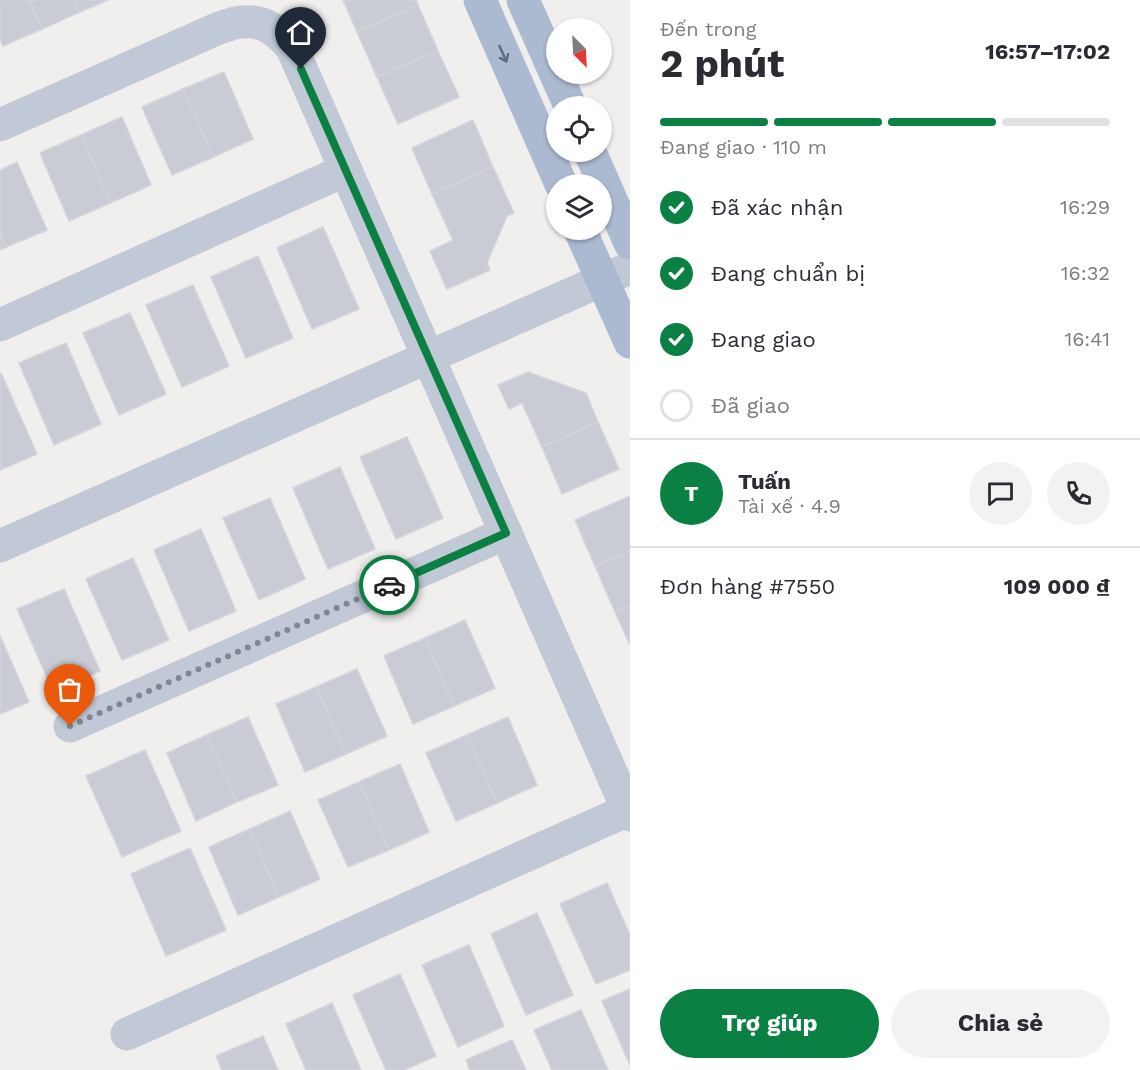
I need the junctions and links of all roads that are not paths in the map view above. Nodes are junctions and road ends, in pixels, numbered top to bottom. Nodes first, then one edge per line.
1 (480, 0) edge
2 (523, 0) edge
3 (566, 96) edge
4 (0, 125) edge
5 (594, 162) edge
6 (346, 170) junction
7 (557, 174) edge
8 (588, 240) edge
9 (630, 243) edge
10 (616, 274) edge
11 (0, 325) edge
12 (630, 342) edge
13 (427, 356) junction
14 (506, 533) junction
15 (0, 546) edge
16 (70, 726) dead end
17 (629, 812) edge
18 (127, 1034) dead end

1 -> 7 main road
2 - 3 main road
4 - 6 street
5 - 9 main road
6 - 11 street
6 - 13 street
8 - 10 main road
10 - 12 main road
10 - 13 street
13 - 14 street
13 - 15 street
14 - 16 street
14 - 17 street
17 - 18 street

